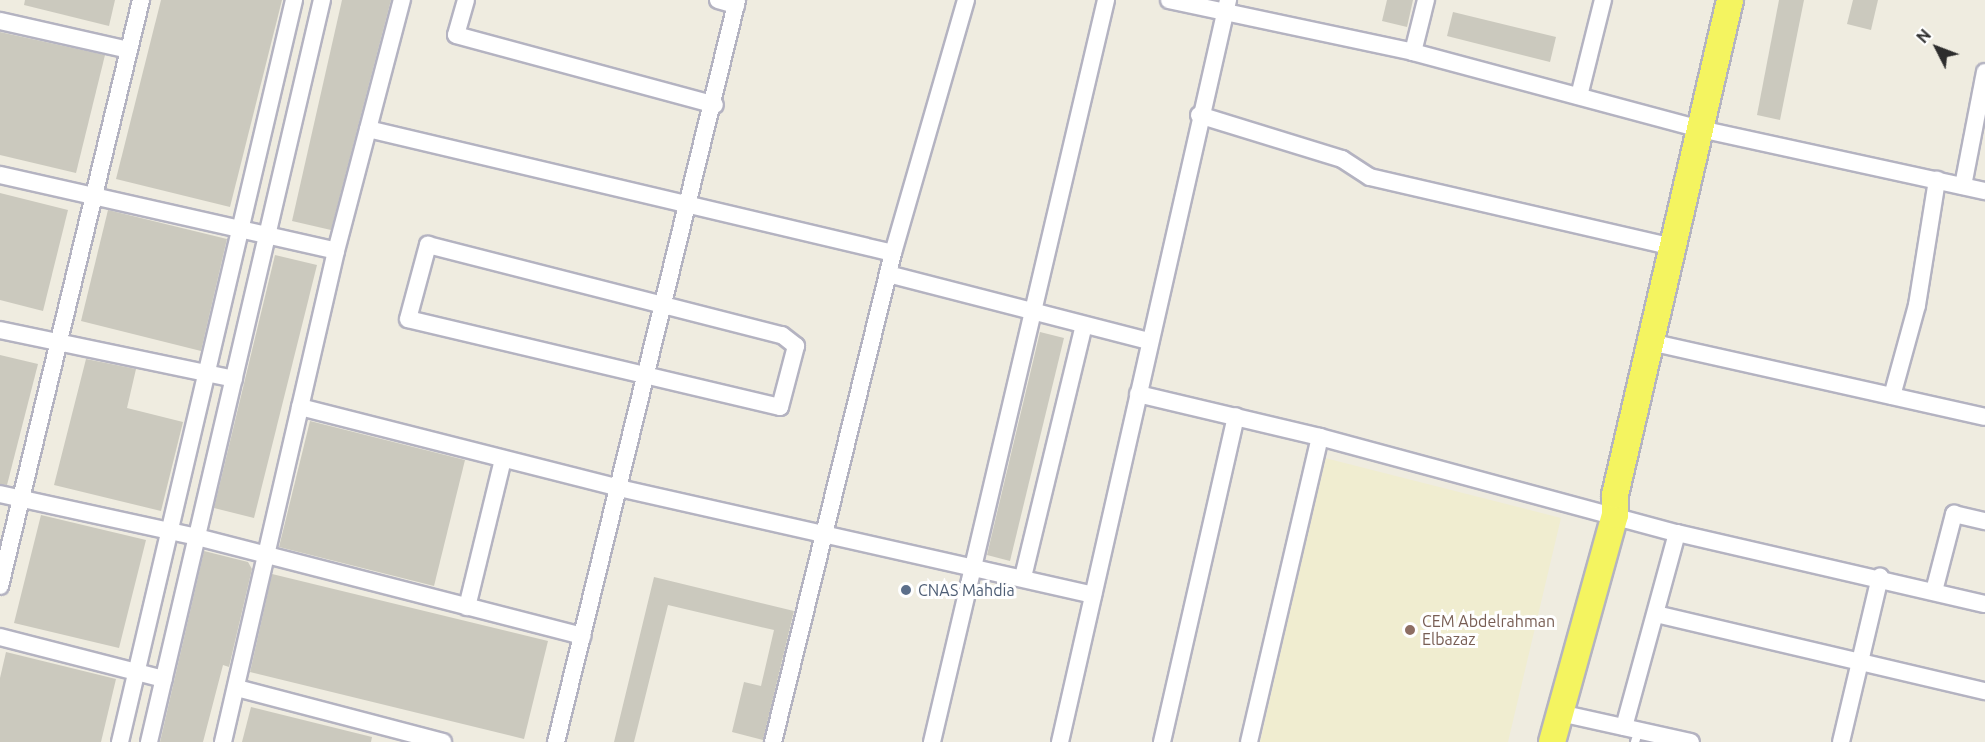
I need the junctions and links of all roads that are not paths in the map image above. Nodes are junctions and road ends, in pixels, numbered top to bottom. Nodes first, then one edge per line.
1 (141, 0) edge
2 (294, 0) edge
3 (322, 0) edge
4 (402, 0) edge
5 (466, 0) edge
6 (718, 0) edge
7 (966, 0) edge
8 (1106, 0) edge
9 (1169, 0) edge
10 (1426, 0) edge
11 (1603, 0) edge
12 (1740, 0) edge
13 (737, 2) edge
14 (1226, 7) edge
15 (0, 21) edge
16 (129, 50) junction
17 (1413, 52) junction
18 (1985, 72) edge
19 (1579, 96) junction
20 (715, 105) junction
21 (1199, 115) junction
22 (368, 129) junction
23 (1709, 131) junction
24 (0, 175) edge
25 (1937, 180) junction
26 (1963, 186) junction
27 (1985, 191) edge
28 (93, 199) junction
29 (690, 203) junction
30 (241, 227) junction
31 (268, 234) junction
32 (1673, 246) junction
33 (336, 251) junction
34 (893, 253) junction
35 (888, 274) junction
36 (665, 305) junction
37 (1032, 314) junction
38 (1084, 325) junction
39 (0, 330) edge
40 (58, 341) junction
41 (1149, 341) junction
42 (1657, 343) junction
43 (207, 372) junction
44 (647, 378) junction
45 (234, 379) junction
46 (1138, 394) junction
47 (1892, 396) junction
48 (300, 407) junction
49 (1236, 416) junction
50 (1985, 417) edge
51 (1320, 436) junction
52 (503, 459) junction
53 (619, 488) junction
54 (0, 494) edge
55 (21, 499) junction
56 (1615, 515) junction
57 (1985, 521) edge
58 (169, 532) junction
59 (824, 533) junction
60 (1677, 533) junction
61 (197, 537) junction
62 (267, 556) junction
63 (975, 567) junction
64 (1023, 577) junction
65 (1880, 577) junction
66 (0, 586) edge
67 (1934, 591) junction
68 (1093, 595) junction
69 (1985, 604) edge
70 (467, 607) junction
71 (1656, 614) junction
72 (582, 636) junction
73 (0, 637) edge
74 (1860, 662) junction
75 (136, 672) junction
76 (164, 679) junction
77 (237, 688) junction
78 (1985, 691) edge
79 (1560, 713) junction
80 (1633, 733) edge
81 (120, 742) edge
82 (149, 742) edge
83 (223, 742) edge
84 (443, 742) edge
85 (556, 742) edge
86 (773, 742) edge
87 (932, 742) edge
88 (1060, 742) edge
89 (1162, 742) edge
90 (1249, 742) edge
91 (1552, 742) edge
92 (1691, 742) edge
93 (1841, 742) edge

1 - 16 street
2 - 30 street
3 - 31 street
4 - 22 street
5 - 20 street
6 - 13 street
7 - 34 street
8 - 37 street
9 - 14 street
10 - 17 street
11 - 19 street
12 - 23 main road
13 - 20 street
14 - 17 street
14 - 21 street
15 - 16 street
16 - 28 street
17 - 19 street
18 - 26 street
19 - 23 street
20 - 29 street
21 - 32 street
21 - 41 street
22 - 29 street
22 - 33 street
23 - 25 street
23 - 32 main road
23 - 42 main road
24 - 28 street
25 - 26 street
25 - 47 street
26 - 27 street
28 - 30 street
28 - 40 street
29 - 34 street
29 - 36 street
30 - 31 street
30 - 43 street
31 - 33 street
31 - 45 street
32 - 42 main road
33 - 48 street
34 - 35 street
35 - 37 street
35 - 59 street
36 - 44 street
36 - 44 street
36 - 44 street
37 - 38 street
37 - 63 street
38 - 41 street
38 - 64 street
39 - 40 street
40 - 43 street
40 - 55 street
41 - 46 street
42 - 47 street
42 - 56 main road
43 - 45 street
43 - 58 street
44 - 53 street
45 - 61 street
46 - 49 street
46 - 68 street
47 - 50 street
48 - 52 street
48 - 62 street
49 - 51 street
49 - 89 street
51 - 56 street
51 - 90 street
52 - 53 street
52 - 70 street
53 - 59 street
53 - 72 street
54 - 55 street
55 - 58 street
55 - 66 street
56 - 60 street
56 - 79 main road
57 - 67 street
58 - 61 street
58 - 75 street
59 - 63 street
59 - 86 street
60 - 65 street
60 - 71 street
61 - 62 street
61 - 76 street
62 - 70 street
62 - 77 street
63 - 64 street
63 - 87 street
64 - 68 street
65 - 67 street
65 - 74 street
67 - 69 street
68 - 88 street
70 - 72 street
71 - 74 street
71 - 80 street
72 - 85 street
73 - 75 street
74 - 78 street
74 - 93 street
75 - 76 street
75 - 81 street
76 - 82 street
77 - 83 street
77 - 84 street
79 - 80 street
79 - 91 main road
80 - 92 street

